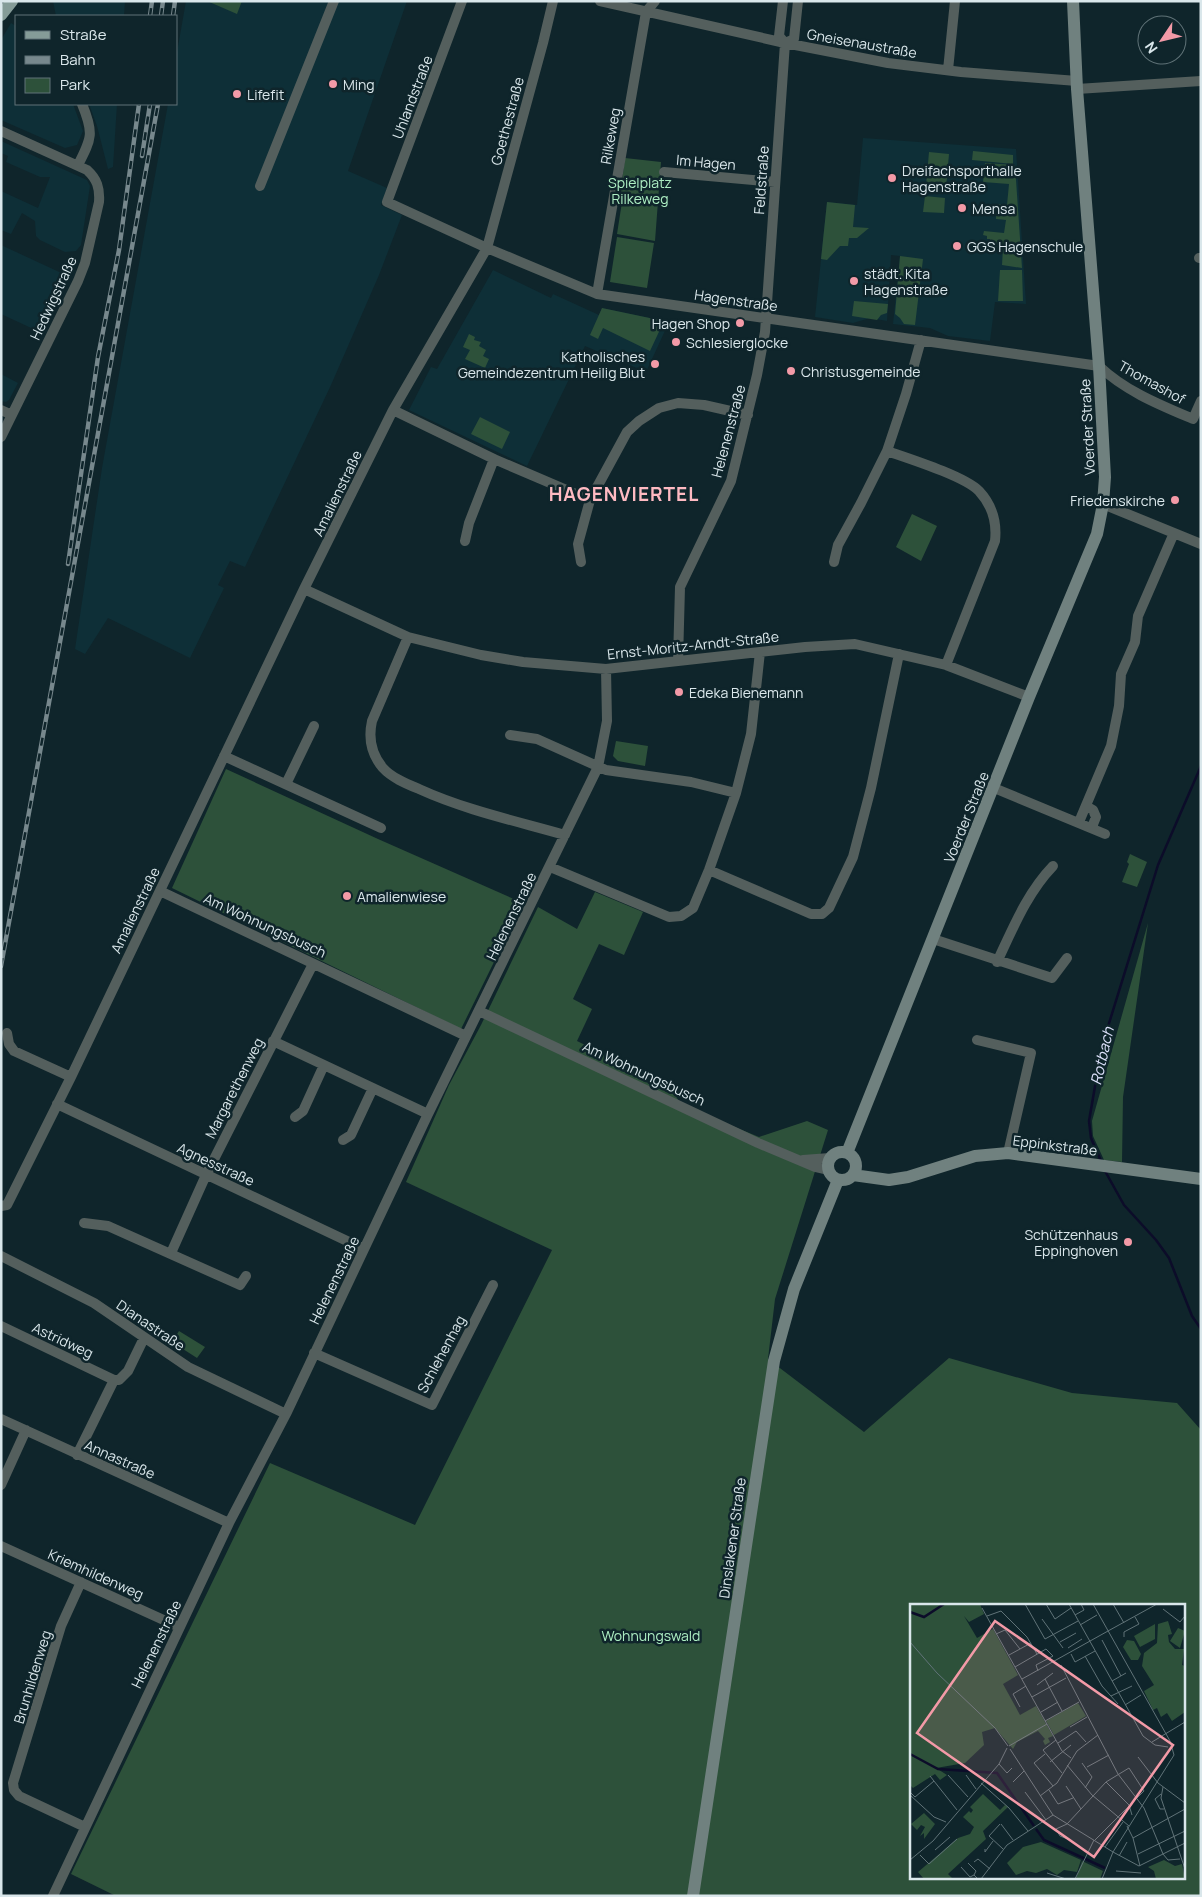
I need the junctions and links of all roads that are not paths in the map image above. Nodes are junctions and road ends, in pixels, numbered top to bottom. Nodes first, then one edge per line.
1 (12, 1) edge
2 (334, 1) edge
3 (462, 1) edge
4 (553, 1) edge
5 (600, 1) edge
6 (655, 1) edge
7 (783, 1) edge
8 (798, 1) edge
9 (955, 1) edge
10 (1073, 1) edge
11 (646, 12) junction
12 (1, 15) edge
13 (784, 43) junction
14 (948, 70) junction
15 (1201, 81) edge
16 (1077, 85) junction
17 (82, 105) edge
18 (1, 131) edge
19 (78, 165) junction
20 (664, 172) dead end
21 (775, 182) junction
22 (260, 186) dead end
23 (387, 202) joint
24 (486, 248) junction
25 (597, 294) junction
26 (766, 318) junction
27 (921, 340) junction
28 (1099, 366) junction
29 (1201, 401) edge
30 (1, 410) edge
31 (393, 410) junction
32 (12, 415) junction
33 (748, 415) junction
34 (1197, 421) edge
35 (1, 438) edge
36 (887, 451) junction
37 (494, 459) junction
38 (590, 500) junction
39 (1103, 504) junction
40 (1174, 532) junction
41 (465, 541) dead end
42 (1201, 544) edge
43 (581, 562) dead end
44 (834, 562) dead end
45 (304, 589) junction
46 (408, 637) junction
47 (760, 652) junction
48 (899, 654) junction
49 (678, 661) junction
50 (946, 665) junction
51 (606, 669) junction
52 (1029, 697) junction
53 (314, 726) dead end
54 (510, 735) dead end
55 (224, 756) junction
56 (598, 767) junction
57 (286, 784) junction
58 (994, 788) junction
59 (736, 793) junction
60 (1086, 806) junction
61 (1080, 822) junction
62 (1092, 827) junction
63 (381, 828) dead end
64 (1105, 834) dead end
65 (565, 835) junction
66 (1053, 866) dead end
67 (550, 867) junction
68 (708, 870) junction
69 (160, 891) junction
70 (933, 939) junction
71 (1067, 958) dead end
72 (998, 962) junction
73 (314, 964) junction
74 (479, 1010) junction
75 (7, 1033) dead end
76 (466, 1036) junction
77 (977, 1040) dead end
78 (273, 1041) junction
79 (324, 1065) junction
80 (71, 1076) junction
81 (373, 1088) junction
82 (57, 1104) junction
83 (428, 1114) junction
84 (295, 1117) dead end
85 (343, 1140) dead end
86 (847, 1153) junction
87 (1008, 1153) junction
88 (829, 1164) junction
89 (854, 1170) junction
90 (206, 1175) junction
91 (1201, 1179) edge
92 (838, 1180) junction
93 (1, 1206) edge
94 (84, 1223) dead end
95 (364, 1249) junction
96 (170, 1253) junction
97 (1, 1256) edge
98 (246, 1276) dead end
99 (493, 1285) dead end
100 (1, 1326) edge
101 (144, 1338) junction
102 (314, 1353) junction
103 (114, 1380) junction
104 (286, 1414) junction
105 (1, 1419) edge
106 (26, 1430) junction
107 (77, 1454) junction
108 (1, 1485) edge
109 (228, 1523) junction
110 (1, 1546) edge
111 (82, 1582) junction
112 (180, 1627) junction
113 (85, 1826) junction
114 (53, 1896) edge
115 (693, 1896) edge

1 - 12 main road
2 - 22 street
3 - 23 street, Uhlandstraße
4 - 24 street, Goethestraße
5 - 11 street, Gneisenaustraße
6 - 11 street
7 - 13 street, Feldstraße
8 - 13 street, Feldstraße
9 - 14 street
10 - 16 main road, Voerder Straße
11 - 13 street, Gneisenaustraße
11 - 25 street, Rilkeweg
13 - 14 street, Gneisenaustraße
13 - 21 street, Feldstraße
14 - 16 street, Gneisenaustraße
15 - 16 street, Gneisenaustraße
16 - 28 main road, Voerder Straße
17 - 19 street
18 - 19 street, Hedwigstraße
19 - 32 street, Hedwigstraße
20 - 21 street, Im Hagen
21 - 26 street, Feldstraße
23 - 24 street, Hagenstraße
24 - 25 street, Hagenstraße
24 - 31 street, Amalienstraße
25 - 26 street, Hagenstraße
26 - 27 street, Hagenstraße
26 - 33 street, Helenenstraße
27 - 28 street, Hagenstraße
27 - 36 street
28 - 34 street, Thomashof
28 - 39 main road, Voerder Straße
29 - 34 street, Thomashof
30 - 32 street
31 - 37 street
31 - 45 street, Amalienstraße
32 - 35 street, Hedwigstraße
33 - 38 street
33 - 49 street, Helenenstraße
36 - 44 street
36 - 50 street
37 - 38 street
37 - 41 street
38 - 43 street
39 - 40 street
39 - 52 main road, Voerder Straße
40 - 42 street
40 - 60 street
45 - 46 street, Ernst-Moritz-Arndt-Straße
45 - 55 street, Amalienstraße
46 - 51 street, Ernst-Moritz-Arndt-Straße
46 - 65 street
47 - 48 street, Ernst-Moritz-Arndt-Straße
47 - 49 street, Ernst-Moritz-Arndt-Straße
47 - 59 street
48 - 50 street, Ernst-Moritz-Arndt-Straße
48 - 68 street
49 - 51 street, Ernst-Moritz-Arndt-Straße
50 - 52 street, Ernst-Moritz-Arndt-Straße
51 - 56 street, Helenenstraße
52 - 58 main road, Voerder Straße
53 - 57 street
54 - 56 street
55 - 57 street
55 - 69 street, Amalienstraße
56 - 59 street
56 - 65 street, Helenenstraße
57 - 63 street
58 - 61 street
58 - 70 main road, Voerder Straße
59 - 68 street
60 - 61 street
60 - 62 street
61 - 62 street
62 - 64 street
65 - 67 street, Helenenstraße
66 - 72 street
67 - 68 street
67 - 74 street, Helenenstraße
69 - 73 street, Am Wohnungsbusch
69 - 80 street, Amalienstraße
70 - 72 street
70 - 86 main road, Voerder Straße
71 - 72 street
73 - 76 street, Am Wohnungsbusch
73 - 78 street, Margarethenweg
74 - 76 street, Helenenstraße
74 - 88 street, Am Wohnungsbusch
75 - 80 street
76 - 83 street, Helenenstraße
77 - 87 street
78 - 79 street
78 - 90 street, Margarethenweg
79 - 81 street
79 - 84 street
80 - 82 street, Amalienstraße
81 - 83 street
81 - 85 street
82 - 90 street, Agnesstraße
82 - 93 street, Amalienstraße
83 - 95 street, Helenenstraße
86 - 88 main road
86 - 89 main road
87 - 89 main road, Eppinkstraße
87 - 91 main road, Eppinkstraße
88 - 92 main road
89 - 92 main road
90 - 95 street, Agnesstraße
90 - 96 street, Margarethenweg
92 - 115 main road, Dinslakener Straße
94 - 96 street
95 - 102 street, Helenenstraße
96 - 98 street
97 - 101 street, Dianastraße
99 - 102 street, Schlehenhag
100 - 103 street, Astridweg
101 - 103 street
101 - 104 street, Dianastraße
102 - 104 street, Helenenstraße
103 - 107 street
104 - 109 street, Helenenstraße
105 - 106 street, Annastraße
106 - 107 street, Annastraße
106 - 108 street
107 - 109 street, Annastraße
109 - 112 street, Helenenstraße
110 - 111 street, Kriemhildenweg
111 - 112 street, Kriemhildenweg
111 - 113 street, Brunhildenweg
112 - 113 street, Helenenstraße
113 - 114 street, Helenenstraße

